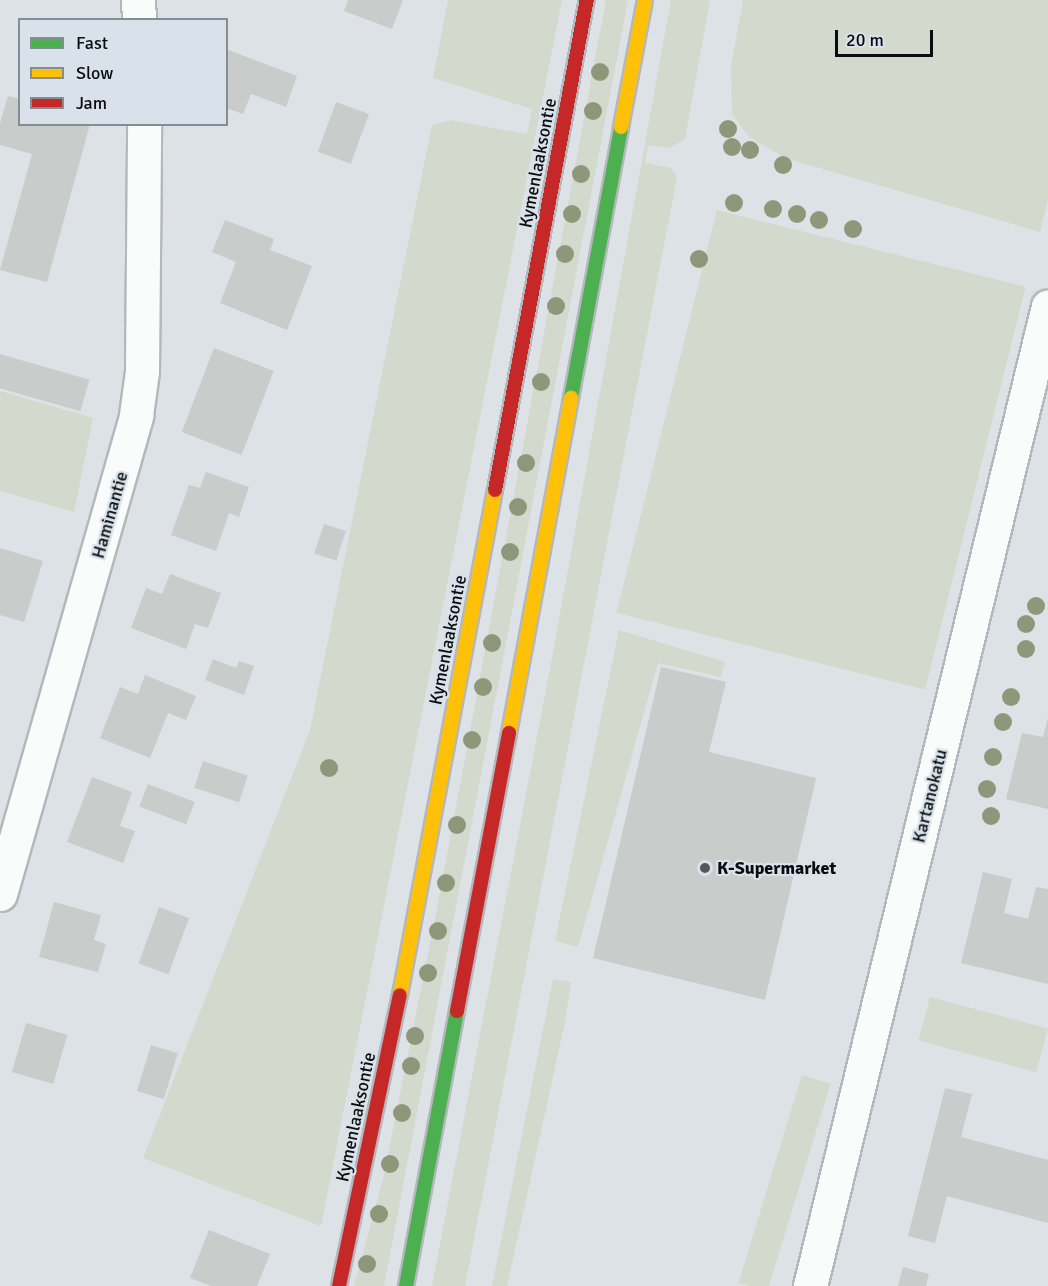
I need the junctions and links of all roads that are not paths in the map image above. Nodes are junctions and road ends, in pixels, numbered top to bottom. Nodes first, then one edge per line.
1 (138, 0) edge
2 (587, 0) edge
3 (645, 0) edge
4 (139, 18) edge
5 (144, 126) edge
6 (1048, 306) edge
7 (0, 894) edge
8 (339, 1286) edge
9 (406, 1286) edge
10 (810, 1286) edge

1 - 4 street
2 - 8 main road, Kymenlaaksontie
3 - 9 main road
5 - 7 street, Haminantie
6 - 10 street, Kartanokatu

